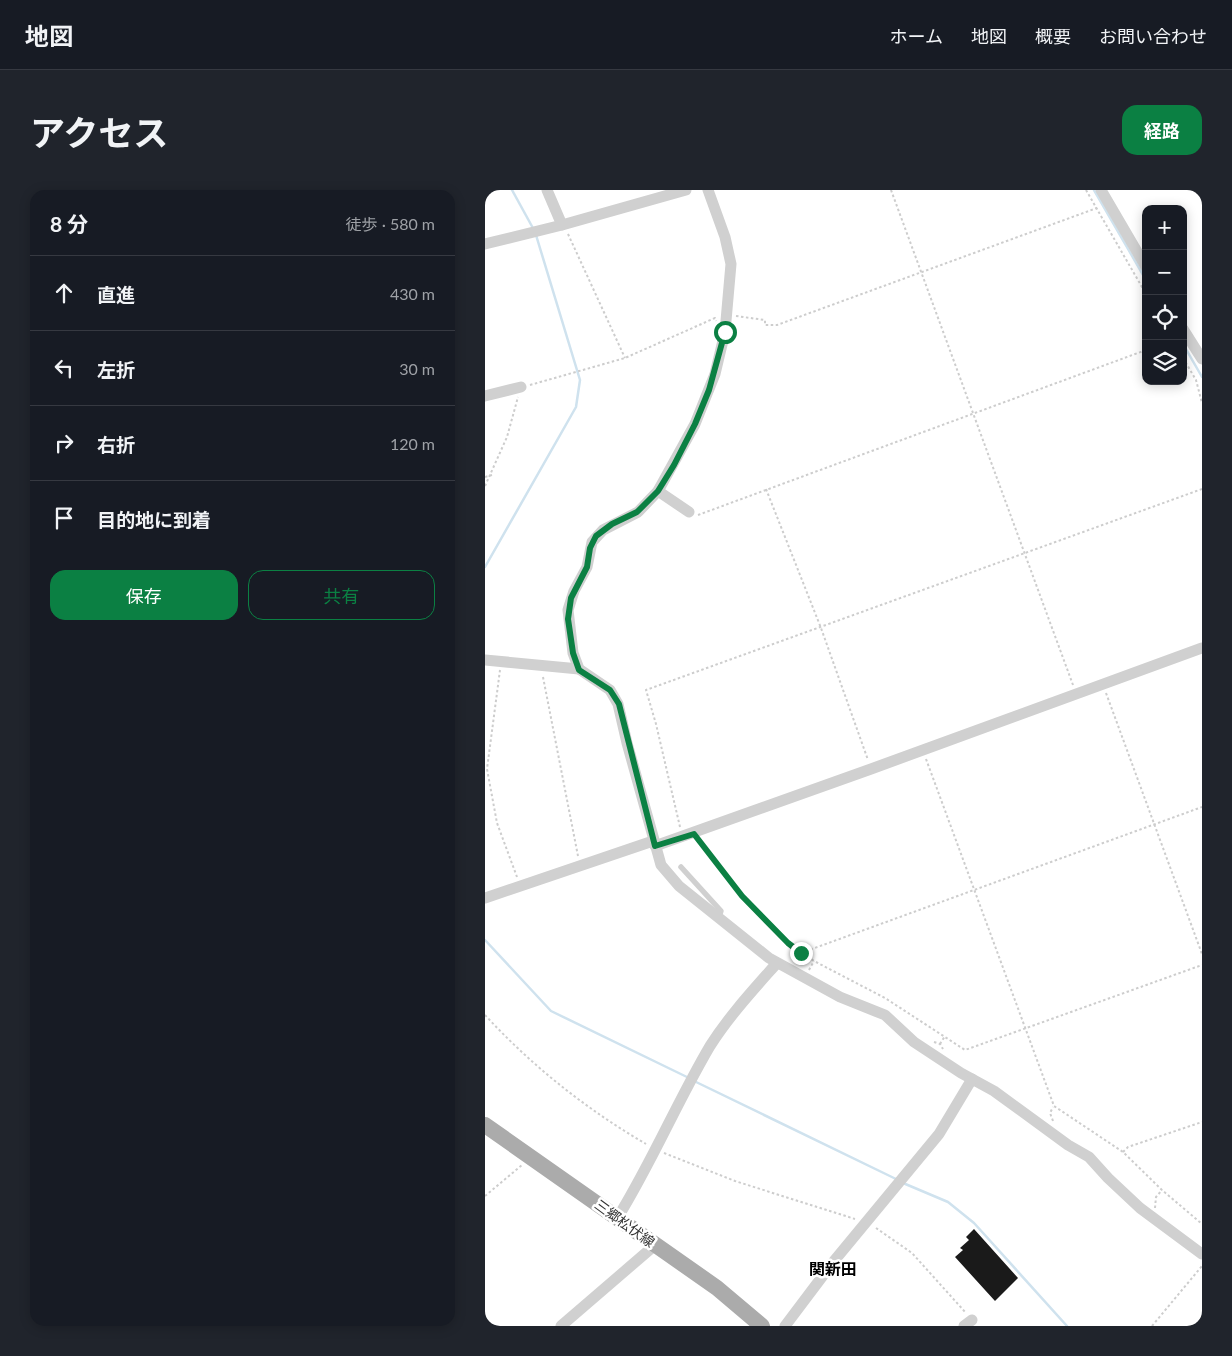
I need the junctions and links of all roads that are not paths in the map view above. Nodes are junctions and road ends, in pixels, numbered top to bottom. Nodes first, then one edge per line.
1 (547, 190) edge
2 (686, 190) edge
3 (708, 190) edge
4 (1101, 190) edge
5 (562, 225) junction
6 (485, 244) edge
7 (1142, 260) edge
8 (1187, 335) edge
9 (1202, 359) edge
10 (521, 387) road end
11 (485, 396) edge
12 (658, 491) junction
13 (685, 510) road end
14 (1202, 648) edge
15 (485, 660) edge
16 (579, 670) junction
17 (654, 843) junction
18 (681, 867) dead end
19 (485, 898) edge
20 (719, 917) junction
21 (777, 963) junction
22 (972, 1079) junction
23 (485, 1125) edge
24 (618, 1217) junction
25 (655, 1245) junction
26 (1202, 1254) edge
27 (561, 1326) edge
28 (762, 1326) edge
29 (785, 1326) edge

1 - 5 street
2 - 5 street
3 - 12 street
4 - 7 street
5 - 6 street
8 - 9 street
10 - 11 street
12 - 13 street
12 - 16 street
14 - 17 street
15 - 16 street
16 - 17 street
17 - 19 street
17 - 20 street
18 - 20 lane
20 - 21 street
21 - 22 street
21 - 24 street
22 - 26 street
22 - 29 street
23 - 24 main road, 三郷松伏線
24 - 25 main road, 三郷松伏線
25 - 27 street
25 - 28 main road, 三郷松伏線

